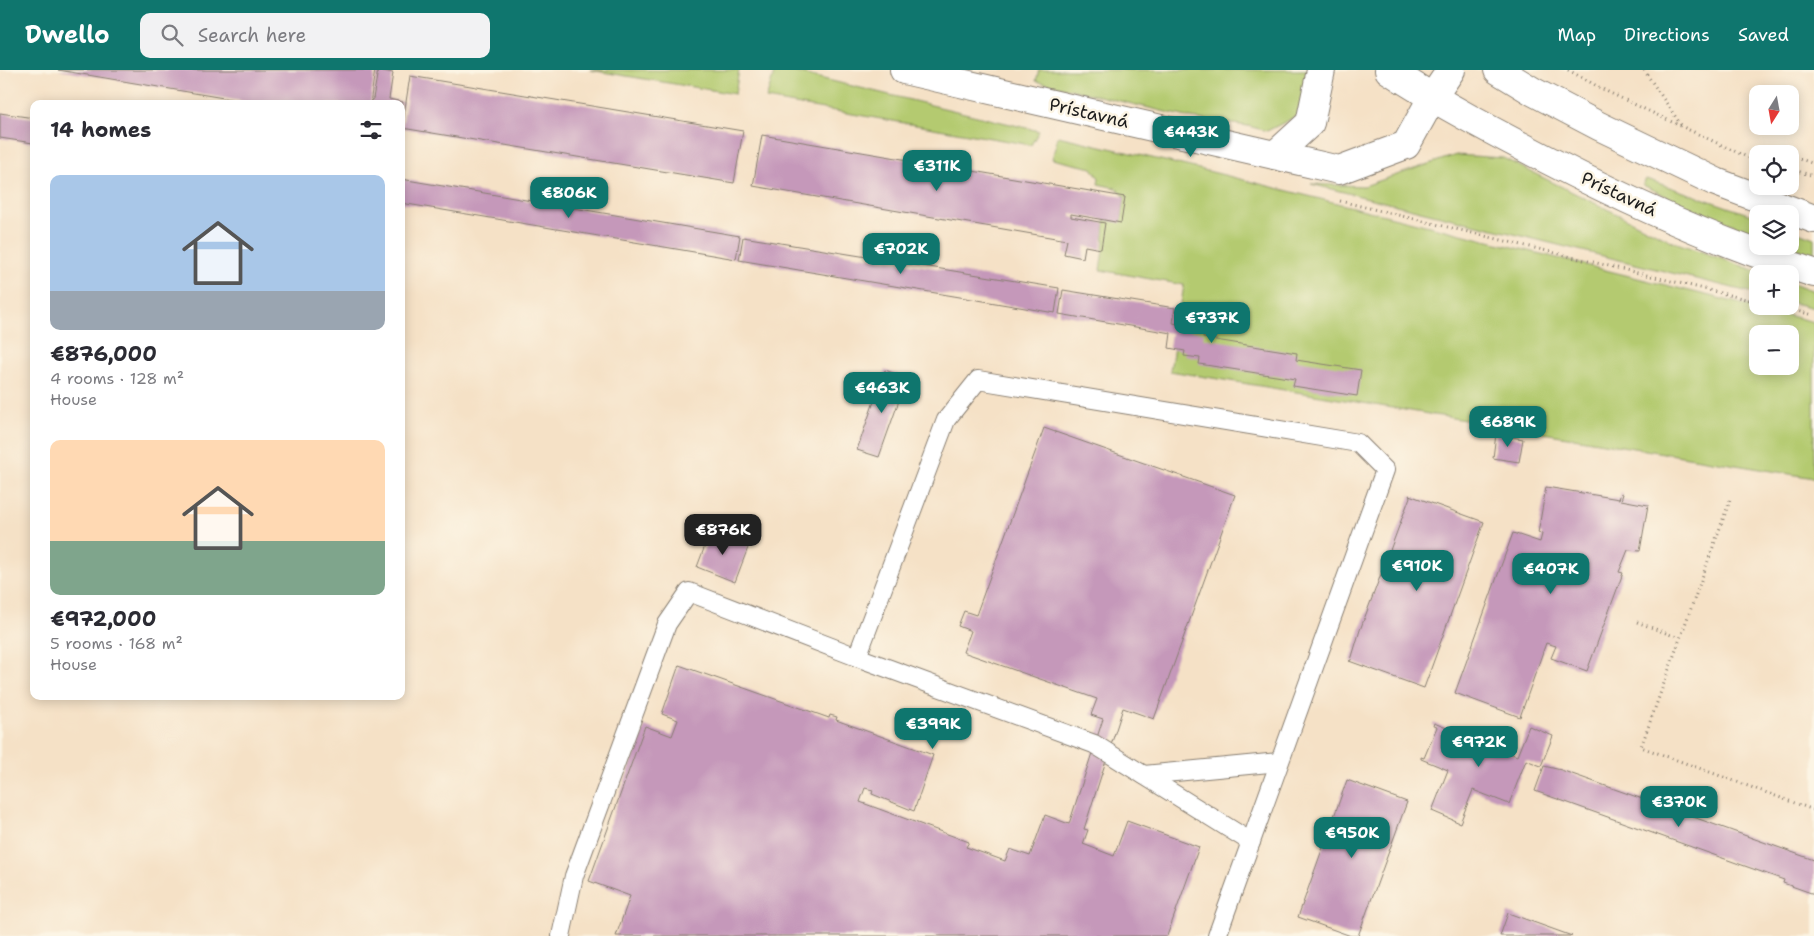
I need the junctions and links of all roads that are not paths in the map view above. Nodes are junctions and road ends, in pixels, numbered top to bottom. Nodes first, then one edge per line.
1 (904, 70) edge
2 (1322, 70) edge
3 (1389, 70) edge
4 (1451, 70) edge
5 (1498, 70) edge
6 (1432, 98) junction
7 (1275, 155) junction
8 (1814, 219) edge
9 (1814, 273) edge
10 (857, 657) junction
11 (1279, 762) junction
12 (1144, 775) junction
13 (1250, 842) junction
14 (561, 936) edge
15 (1217, 936) edge

1 - 7 main road, Prístavná
2 - 7 main road
3 - 6 main road, Prístavná
4 - 6 main road, Prístavná
5 - 8 main road
6 - 7 main road, Prístavná
6 - 9 main road, Prístavná
10 - 11 lane
10 - 12 lane
10 - 14 lane
11 - 12 lane
11 - 13 lane
12 - 13 lane
13 - 15 lane

